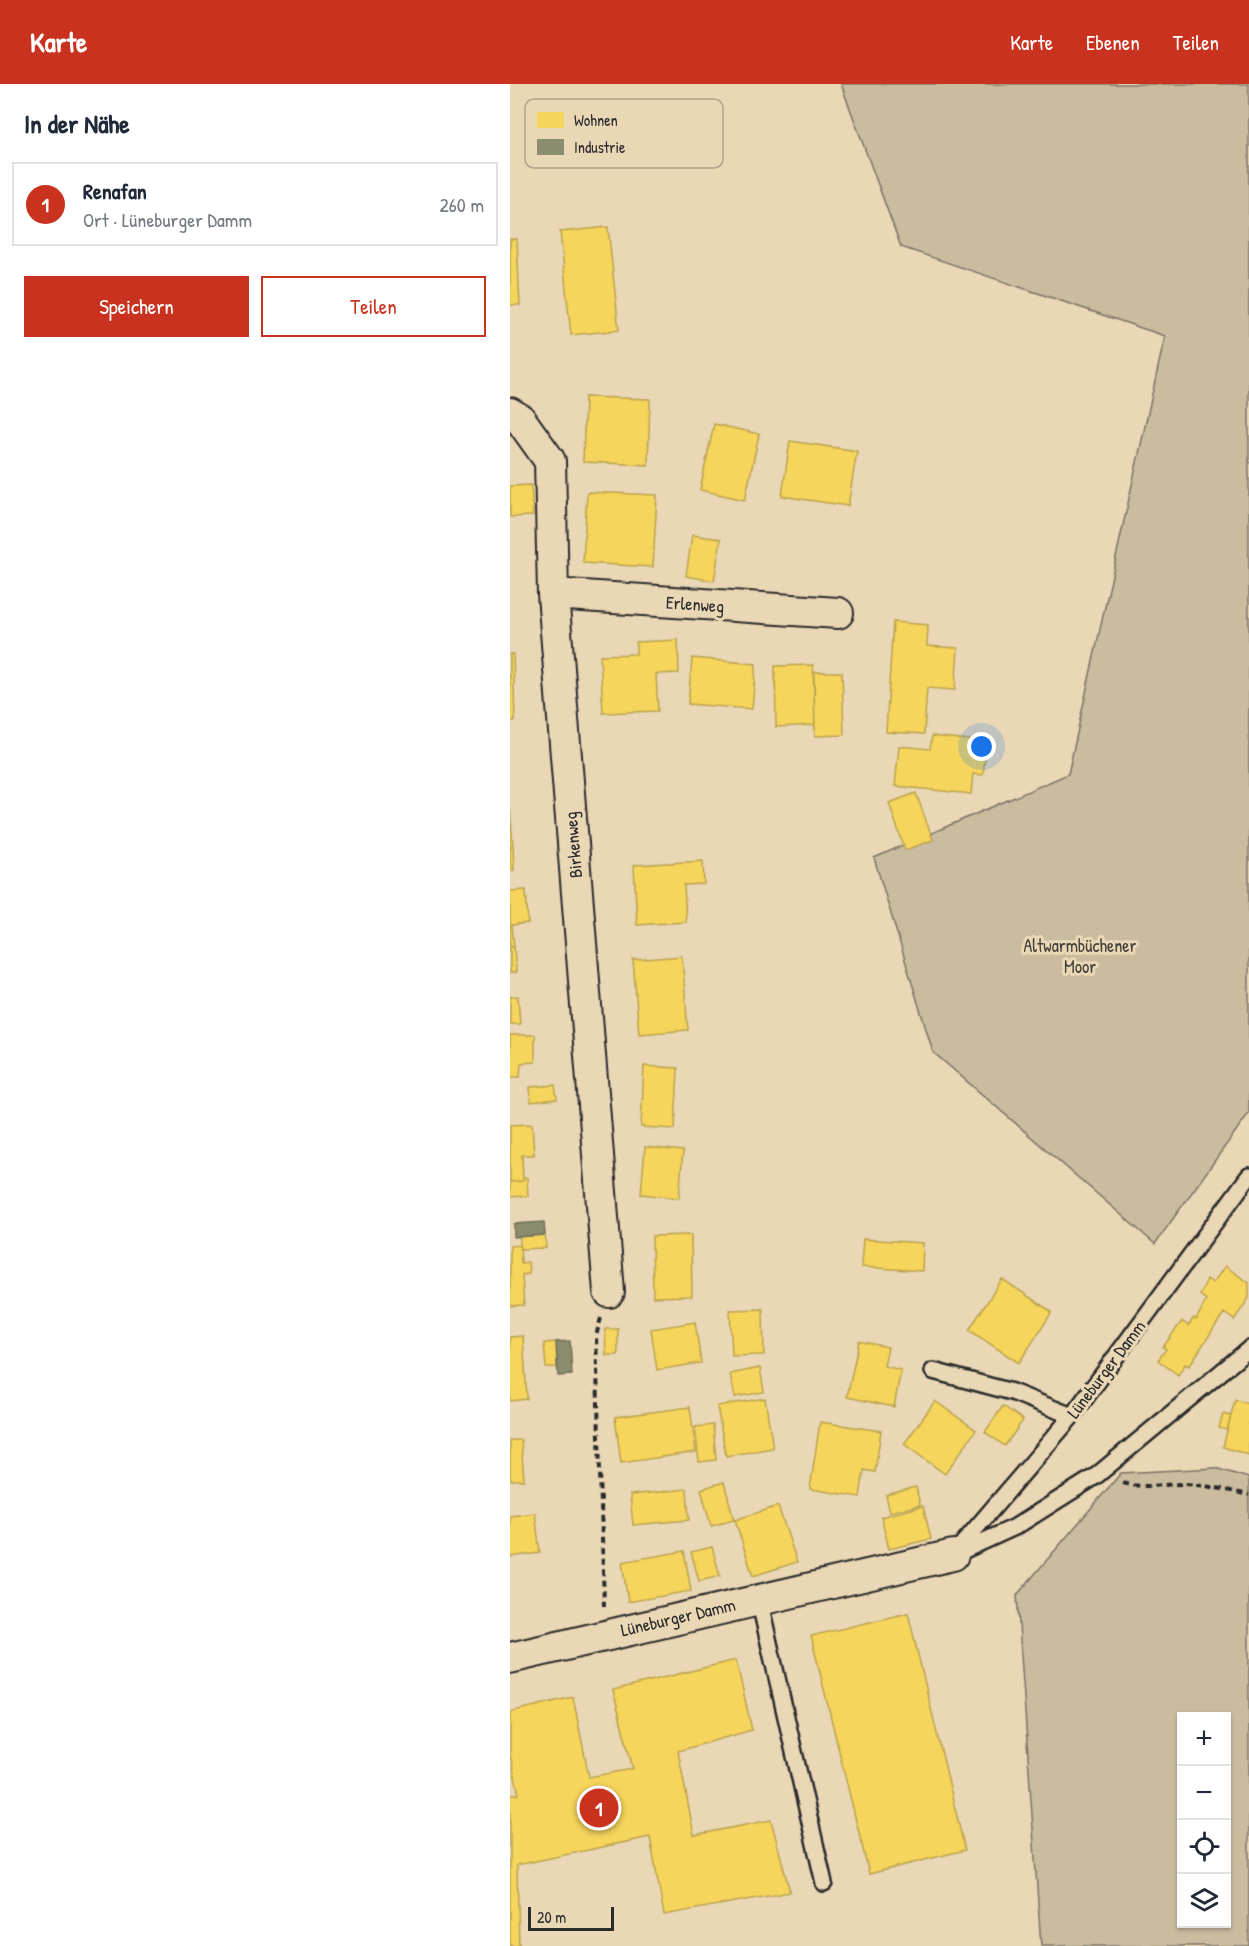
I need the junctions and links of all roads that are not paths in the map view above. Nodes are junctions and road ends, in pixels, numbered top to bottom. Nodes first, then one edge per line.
1 (510, 413) edge
2 (553, 594) junction
3 (838, 613) dead end
4 (1249, 1176) edge
5 (609, 1292) road end
6 (1249, 1349) edge
7 (933, 1371) dead end
8 (1072, 1416) junction
9 (953, 1555) junction
10 (759, 1599) junction
11 (510, 1658) edge
12 (824, 1883) dead end

1 - 2 street, Birkenweg
2 - 3 street, Erlenweg
2 - 5 street, Birkenweg
4 - 8 lane, Lüneburger Damm
6 - 9 lane, Lüneburger Damm
7 - 8 lane
8 - 9 lane, Lüneburger Damm
9 - 10 street, Lüneburger Damm
10 - 11 street, Lüneburger Damm
10 - 12 lane

